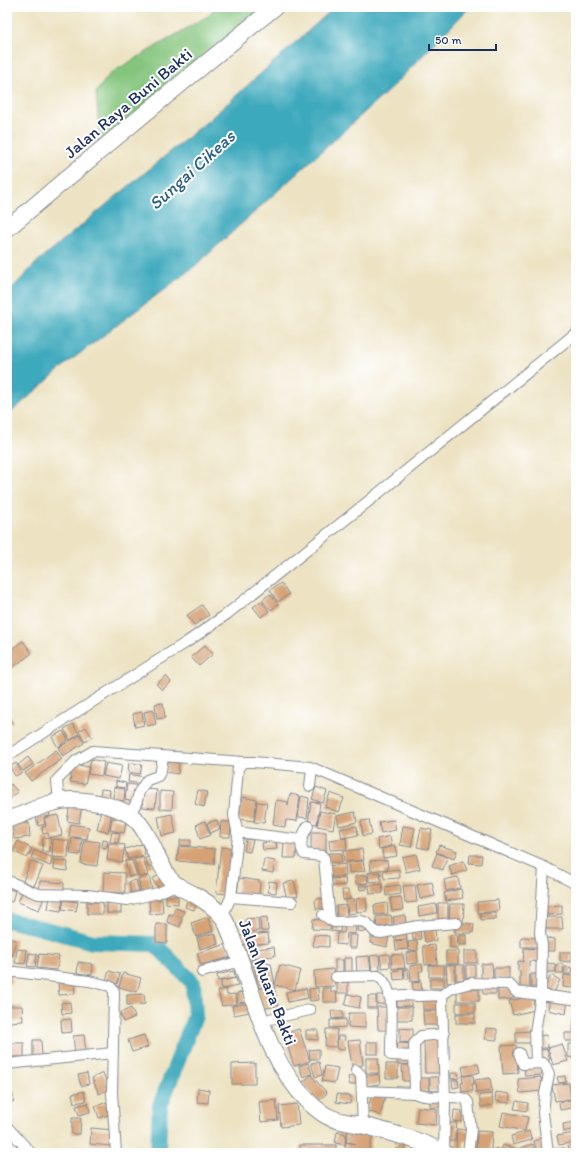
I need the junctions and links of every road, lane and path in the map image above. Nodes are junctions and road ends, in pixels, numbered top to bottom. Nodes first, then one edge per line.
1 (274, 7) edge
2 (7, 229) edge
3 (576, 333) edge
4 (7, 756) edge
5 (163, 756) junction
6 (243, 762) junction
7 (312, 769) junction
8 (310, 786) dead end
9 (61, 800) junction
10 (130, 815) junction
11 (7, 819) edge
12 (308, 826) dead end
13 (237, 832) junction
14 (301, 840) junction
15 (544, 867) junction
16 (11, 882) dead end
17 (576, 884) edge
18 (176, 885) junction
19 (231, 897) junction
20 (292, 902) dead end
21 (224, 918) junction
22 (457, 923) dead end
23 (241, 961) junction
24 (7, 971) edge
25 (202, 972) dead end
26 (336, 977) dead end
27 (442, 995) junction
28 (541, 995) junction
29 (389, 996) junction
30 (572, 999) dead end
31 (310, 1010) dead end
32 (260, 1021) junction
33 (444, 1034) junction
34 (113, 1053) junction
35 (519, 1053) dead end
36 (414, 1056) junction
37 (536, 1063) junction
38 (7, 1064) edge
39 (356, 1070) dead end
40 (362, 1091) junction
41 (415, 1093) junction
42 (445, 1096) junction
43 (7, 1126) edge
44 (363, 1126) junction
45 (31, 1153) edge
46 (116, 1153) edge
47 (444, 1153) edge
48 (468, 1153) edge
49 (548, 1153) edge

1 - 2 main road, Jalan Raya Buni Bakti
3 - 4 street
5 - 6 street
5 - 9 street
5 - 10 street
6 - 7 street
6 - 13 street
7 - 8 street
7 - 15 street
9 - 10 main road, Jalan Muara Bakti
9 - 11 main road, Jalan Muara Bakti
10 - 18 main road, Jalan Muara Bakti
12 - 14 street
13 - 14 street
13 - 19 street
14 - 22 street
15 - 17 street
15 - 28 street
16 - 18 street
18 - 21 main road, Jalan Muara Bakti
19 - 20 street
19 - 21 street
21 - 23 main road, Jalan Muara Bakti
23 - 25 street
23 - 32 main road, Jalan Muara Bakti
24 - 34 street
26 - 29 street
27 - 28 street
27 - 29 street
27 - 33 street
28 - 30 street
28 - 37 street
29 - 36 street
31 - 32 street
32 - 44 main road, Jalan Muara Bakti
33 - 36 street
33 - 42 street
34 - 38 street
34 - 46 street
35 - 37 street
36 - 41 street
37 - 49 street
39 - 40 street
40 - 41 street
40 - 44 street
41 - 42 street
42 - 47 street
42 - 48 street
43 - 45 street
44 - 47 main road, Jalan Muara Bakti

